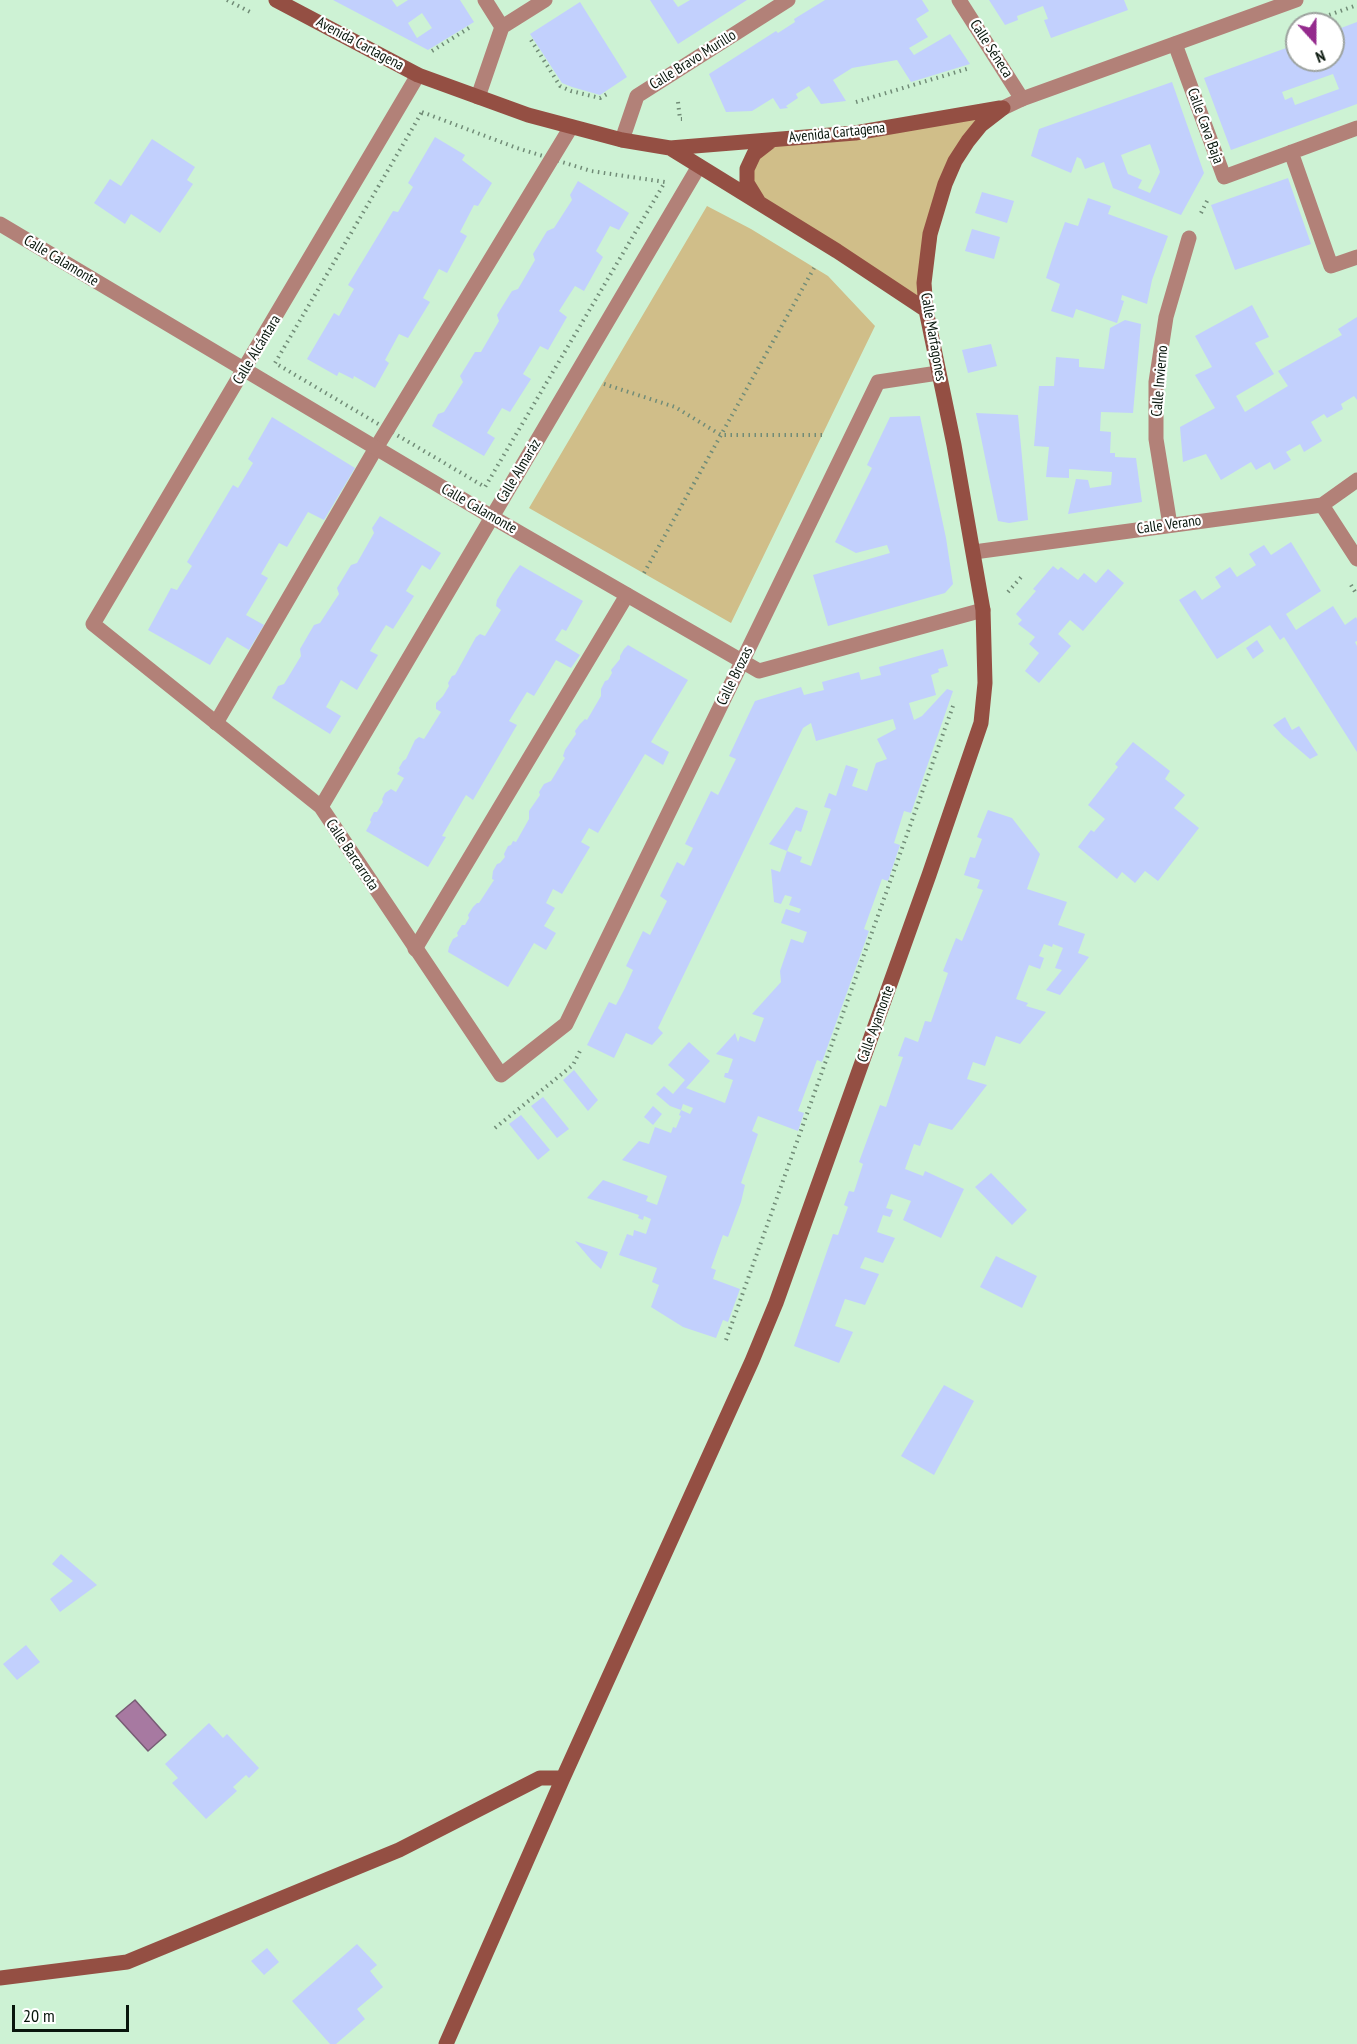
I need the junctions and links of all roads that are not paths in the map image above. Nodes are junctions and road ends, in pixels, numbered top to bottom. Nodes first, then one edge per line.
1 (276, 0) edge
2 (485, 0) edge
3 (545, 0) edge
4 (788, 0) edge
5 (959, 0) edge
6 (1296, 0) edge
7 (502, 27) junction
8 (1175, 44) junction
9 (418, 75) junction
10 (478, 97) junction
11 (1022, 99) junction
12 (1003, 108) junction
13 (571, 127) junction
14 (1357, 128) edge
15 (622, 140) junction
16 (772, 140) junction
17 (670, 148) junction
18 (1291, 152) junction
19 (699, 166) junction
20 (759, 202) junction
21 (0, 224) edge
22 (1189, 238) dead end
23 (1357, 257) edge
24 (926, 310) junction
25 (244, 371) junction
26 (938, 373) junction
27 (376, 448) junction
28 (1357, 480) edge
29 (1322, 505) junction
30 (492, 517) junction
31 (1170, 525) junction
32 (974, 552) junction
33 (1357, 559) edge
34 (627, 595) junction
35 (983, 610) junction
36 (93, 624) joint
37 (741, 661) junction
38 (985, 683) joint
39 (216, 723) junction
40 (321, 807) junction
41 (415, 949) junction
42 (566, 1024) joint
43 (563, 1778) junction
44 (0, 1978) edge
45 (446, 2044) edge

1 - 9 main road, Avenida Cartagena
2 - 7 street
3 - 7 street
4 - 15 street, Calle Bravo Murillo
5 - 11 street, Calle Séneca
6 - 8 street, Calle Marfagones
7 - 10 street
8 - 11 street, Calle Marfagones
8 - 18 street, Calle Cava Baja
9 - 10 main road, Avenida Cartagena
9 - 25 street, Calle Alcántara
10 - 13 main road, Avenida Cartagena
11 - 12 street, Calle Marfagones
12 - 16 main road, Avenida Cartagena
12 - 24 main road, Calle Marfagones
13 - 15 main road, Avenida Cartagena
13 - 27 street
14 - 18 street, Calle Cava Baja
15 - 17 main road, Avenida Cartagena
16 - 17 main road, Avenida Cartagena
16 - 20 main road
17 - 19 main road, Avenida Cartagena
18 - 23 street
19 - 20 main road, Avenida Cartagena
19 - 30 street, Calle Almaráz
20 - 24 main road, Avenida Cartagena
21 - 25 street, Calle Calamonte
22 - 31 street, Calle Invierno
24 - 26 main road, Calle Marfagones
25 - 27 street, Calle Calamonte
25 - 36 street, Calle Alcántara
26 - 32 main road, Calle Marfagones
26 - 37 street, Calle Brozas
27 - 30 street, Calle Calamonte
27 - 39 street
28 - 29 street, Calle Verano
29 - 31 street, Calle Verano
29 - 33 street
30 - 34 street, Calle Calamonte
30 - 40 street, Calle Almaráz
31 - 32 street, Calle Verano
32 - 35 main road, Calle Marfagones
34 - 37 street, Calle Calamonte
34 - 41 street
35 - 37 street, Calle Calamonte
35 - 38 main road, Calle Marfagones
36 - 39 street, Calle Barcarrota
37 - 42 street, Calle Brozas
38 - 43 main road, Calle Ayamonte
39 - 40 street, Calle Barcarrota
40 - 41 street, Calle Barcarrota
41 - 42 street, Calle Barcarrota
43 - 44 main road
43 - 45 main road, Calle Ayamonte

